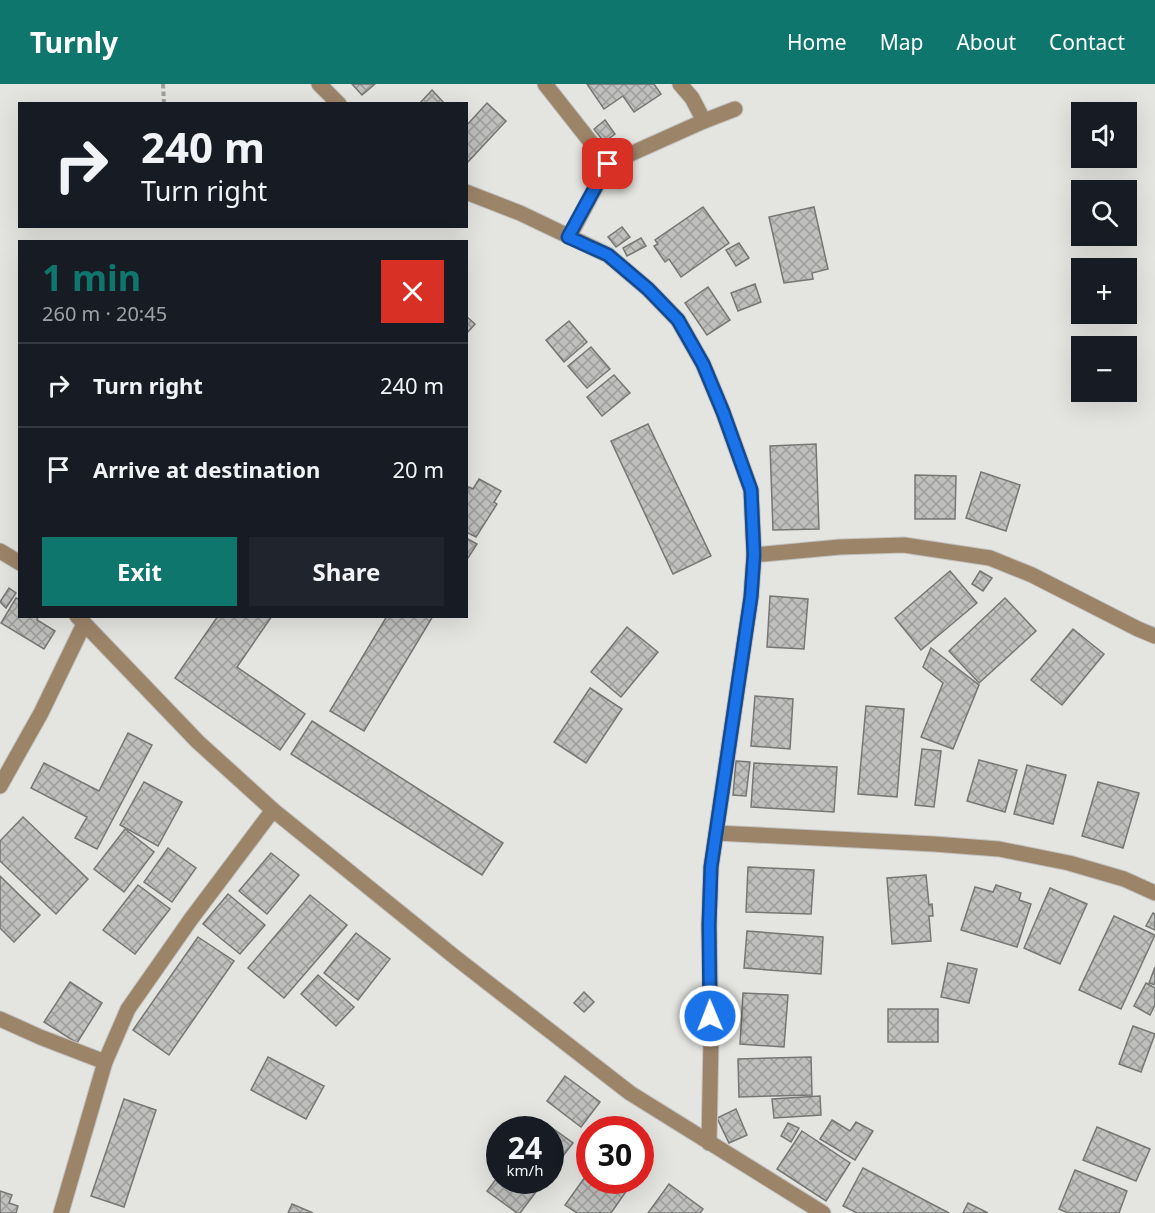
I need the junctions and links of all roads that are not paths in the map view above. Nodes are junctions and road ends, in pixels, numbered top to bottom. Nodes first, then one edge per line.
1 (319, 84) edge
2 (545, 84) edge
3 (681, 84) edge
4 (337, 102) edge
5 (735, 110) dead end
6 (704, 121) junction
7 (608, 164) junction
8 (468, 193) edge
9 (568, 237) junction
10 (0, 551) edge
11 (754, 555) junction
12 (18, 562) edge
13 (81, 620) edge
14 (1155, 636) edge
15 (0, 786) edge
16 (273, 810) junction
17 (717, 833) junction
18 (1155, 893) edge
19 (0, 1018) edge
20 (105, 1062) junction
21 (708, 1143) junction
22 (61, 1213) edge
23 (823, 1213) edge

1 - 4 street
2 - 7 street
3 - 6 street
5 - 6 street
6 - 7 street
7 - 9 street
8 - 9 street
9 - 11 street
10 - 12 street
11 - 14 street
11 - 17 street
13 - 15 street
13 - 16 street
16 - 20 street
16 - 21 street
17 - 18 street
17 - 21 street
19 - 20 street
20 - 22 street
21 - 23 street

